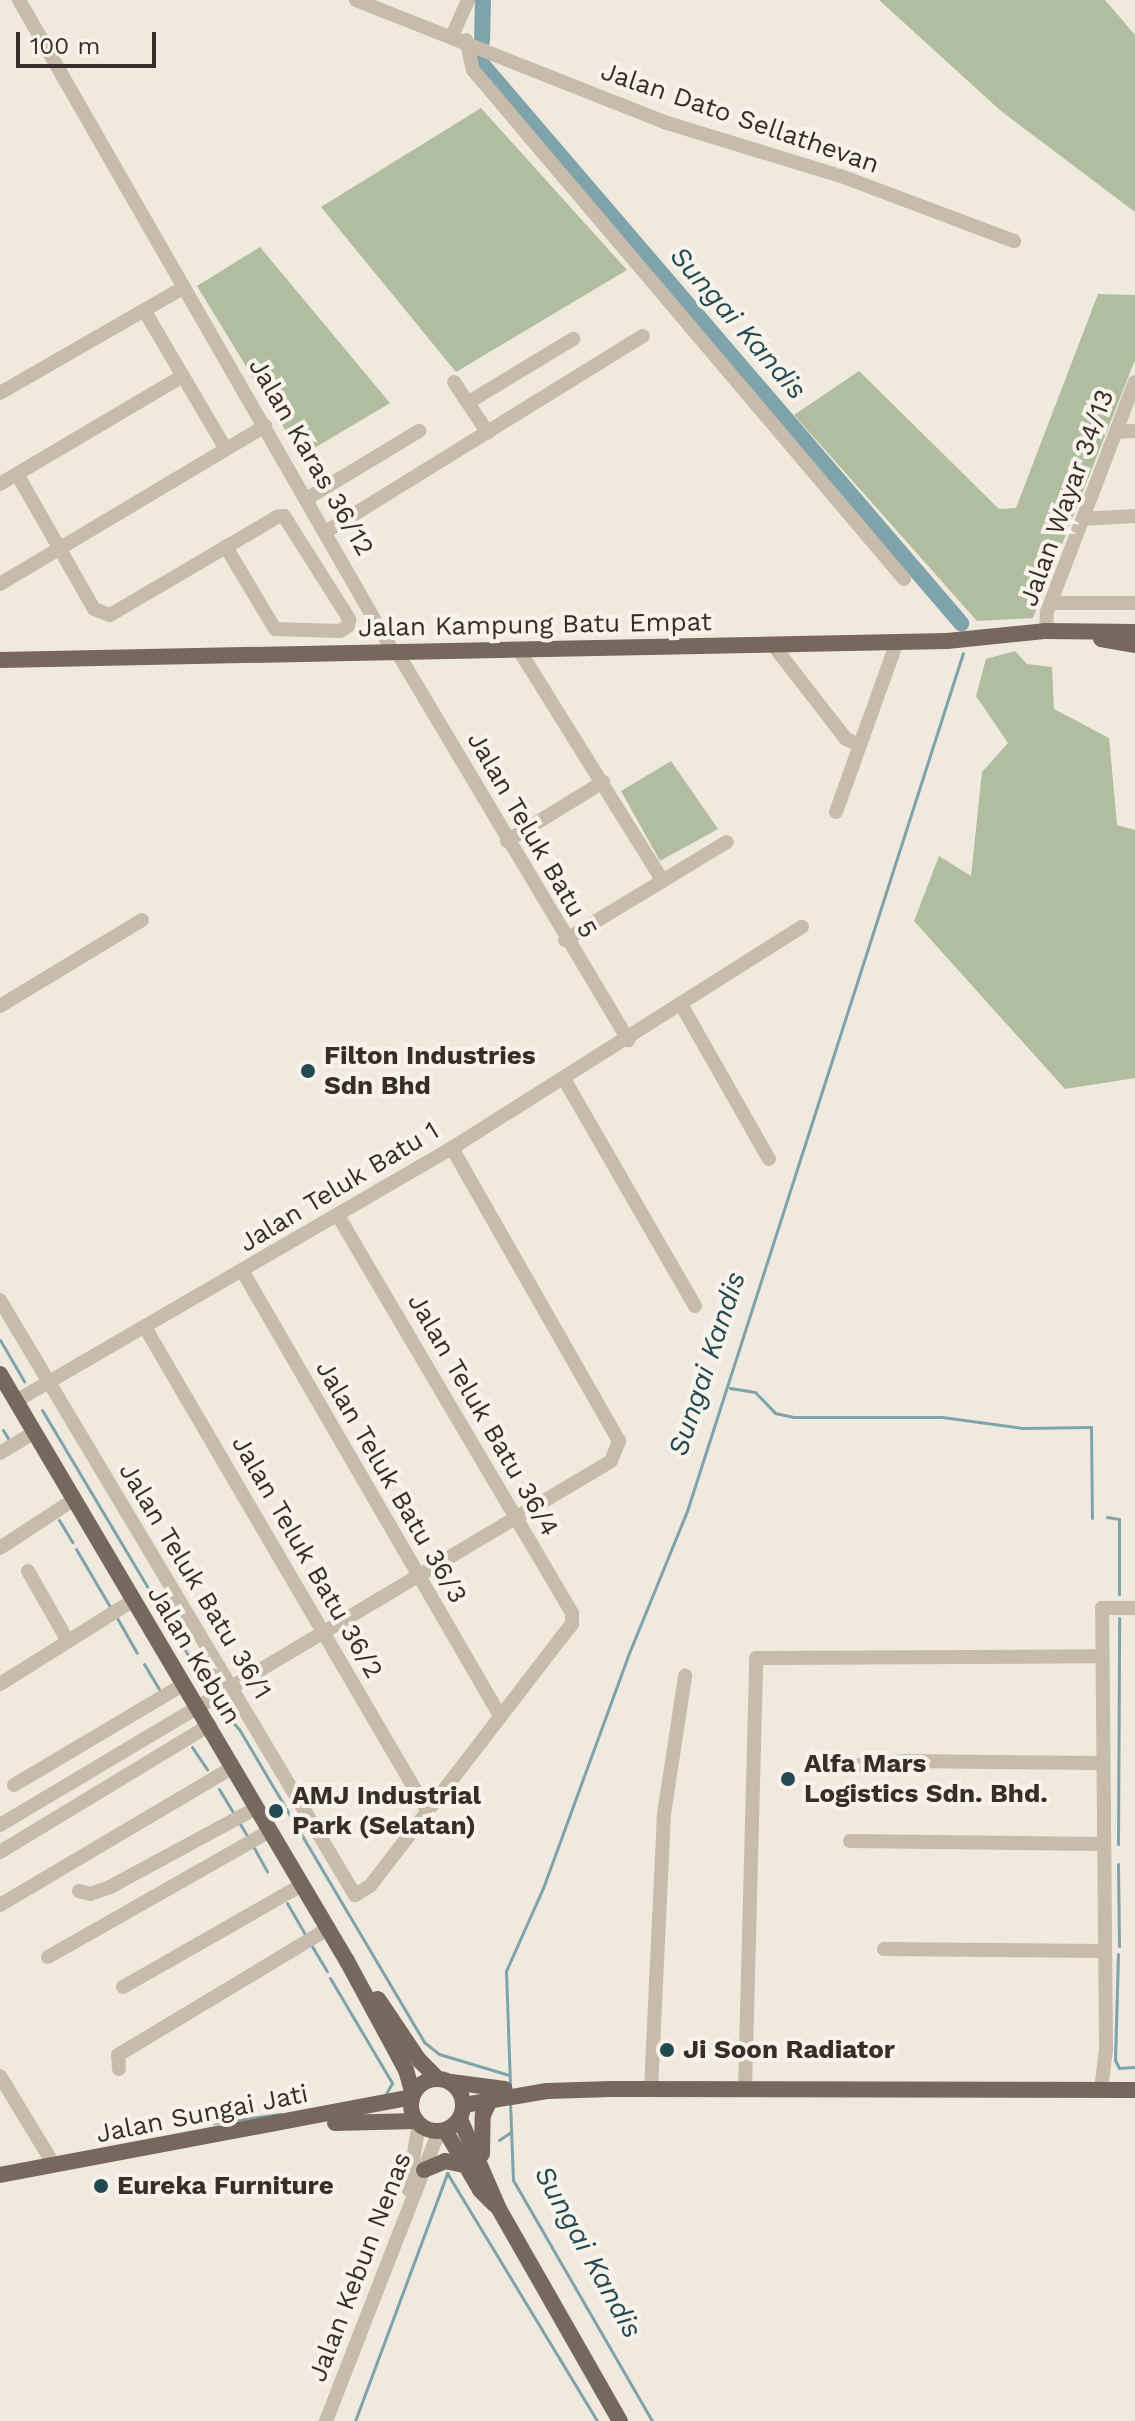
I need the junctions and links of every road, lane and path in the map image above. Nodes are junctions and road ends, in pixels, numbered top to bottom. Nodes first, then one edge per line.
1 (19, 0) edge
2 (356, 0) edge
3 (468, 0) edge
4 (459, 37) junction
5 (1014, 241) dead end
6 (184, 287) junction
7 (144, 310) junction
8 (643, 336) dead end
9 (573, 339) dead end
10 (181, 377) junction
11 (454, 382) dead end
12 (1135, 382) edge
13 (0, 393) edge
14 (469, 402) junction
15 (265, 426) junction
16 (419, 431) dead end
17 (1135, 431) edge
18 (1116, 432) junction
19 (488, 433) junction
20 (226, 449) junction
21 (17, 474) junction
22 (0, 484) edge
23 (308, 498) junction
24 (1135, 516) edge
25 (1083, 519) junction
26 (327, 531) junction
27 (226, 547) junction
28 (60, 549) junction
29 (904, 579) dead end
30 (0, 584) edge
31 (1051, 603) junction
32 (1135, 603) edge
33 (1046, 631) junction
34 (1070, 631) junction
35 (1135, 632) edge
36 (897, 642) junction
37 (773, 645) junction
38 (1135, 645) edge
39 (519, 650) junction
40 (395, 652) junction
41 (1, 658) edge
42 (860, 745) junction
43 (603, 782) junction
44 (836, 812) dead end
45 (507, 841) junction
46 (727, 842) dead end
47 (663, 881) junction
48 (142, 920) dead end
49 (802, 927) dead end
50 (565, 940) junction
51 (0, 1006) edge
52 (682, 1006) junction
53 (628, 1040) junction
54 (564, 1079) junction
55 (452, 1148) junction
56 (769, 1159) dead end
57 (338, 1215) junction
58 (243, 1272) junction
59 (0, 1300) edge
60 (695, 1306) dead end
61 (146, 1329) junction
62 (0, 1374) edge
63 (49, 1382) junction
64 (16, 1401) junction
65 (33, 1433) junction
66 (0, 1453) edge
67 (73, 1500) junction
68 (514, 1519) junction
69 (0, 1548) edge
70 (28, 1571) dead end
71 (417, 1577) junction
72 (134, 1600) junction
73 (1135, 1608) edge
74 (322, 1633) junction
75 (68, 1641) junction
76 (1102, 1656) junction
77 (685, 1676) dead end
78 (0, 1684) edge
79 (184, 1684) junction
80 (231, 1687) junction
81 (198, 1706) junction
82 (499, 1714) junction
83 (210, 1725) junction
84 (1103, 1763) junction
85 (850, 1766) dead end
86 (233, 1767) junction
87 (14, 1785) dead end
88 (256, 1808) junction
89 (427, 1810) junction
90 (0, 1825) edge
91 (270, 1831) junction
92 (850, 1841) dead end
93 (1104, 1844) junction
94 (0, 1852) edge
95 (302, 1885) junction
96 (79, 1891) dead end
97 (0, 1905) edge
98 (328, 1929) junction
99 (884, 1949) dead end
100 (1105, 1951) junction
101 (48, 1957) dead end
102 (347, 1961) junction
103 (123, 1987) dead end
104 (119, 2069) dead end
105 (0, 2076) edge
106 (444, 2080) junction
107 (651, 2089) junction
108 (745, 2089) junction
109 (1101, 2090) junction
110 (1135, 2090) edge
111 (547, 2091) junction
112 (412, 2096) junction
113 (491, 2098) junction
114 (462, 2112) junction
115 (290, 2123) junction
116 (418, 2123) junction
117 (442, 2131) junction
118 (54, 2165) junction
119 (464, 2165) junction
120 (424, 2170) junction
121 (0, 2175) edge
122 (492, 2186) junction
123 (499, 2209) junction
124 (403, 2213) junction
125 (326, 2421) edge
126 (620, 2421) edge

1 - 6 street, Jalan Karas 36/12
2 - 4 street, Jalan Dato Sellathevan
3 - 4 street
4 - 5 street, Jalan Dato Sellathevan
4 - 29 street
6 - 7 street
6 - 15 street, Jalan Karas 36/12
7 - 10 street
7 - 13 street
8 - 19 street
9 - 14 street
10 - 20 street
10 - 21 street
11 - 14 street
12 - 18 street, Jalan Wayar 34/13
14 - 19 street
15 - 20 street
15 - 23 street, Jalan Karas 36/12
16 - 23 street
17 - 18 street
18 - 25 street, Jalan Wayar 34/13
19 - 26 street
20 - 28 street
21 - 22 street
21 - 28 street
23 - 26 street, Jalan Karas 36/12
24 - 25 street
25 - 31 street, Jalan Wayar 34/13
26 - 40 street, Jalan Karas 36/12
27 - 27 street
27 - 28 street
28 - 30 street
31 - 32 street
31 - 33 street, Jalan Wayar 34/13
33 - 34 main road, Jalan Kampung Batu Empat
33 - 36 main road, Jalan Kampung Batu Empat
34 - 35 main road, Jalan Kampung Batu Empat
34 - 38 main road, Jalan Kampung Batu Empat
36 - 37 main road, Jalan Kampung Batu Empat
36 - 42 street
37 - 39 main road, Jalan Kampung Batu Empat
37 - 42 street
39 - 40 main road, Jalan Kampung Batu Empat
39 - 43 street
40 - 41 main road, Jalan Kampung Batu Empat
40 - 45 street, Jalan Teluk Batu 5
42 - 44 street
43 - 45 street
43 - 47 street
45 - 50 street, Jalan Teluk Batu 5
46 - 47 street
47 - 50 street
48 - 51 street
49 - 52 street, Jalan Teluk Batu 1
50 - 53 street, Jalan Teluk Batu 5
52 - 53 street, Jalan Teluk Batu 1
52 - 56 street
53 - 54 street, Jalan Teluk Batu 1
54 - 55 street, Jalan Teluk Batu 1
54 - 60 street
55 - 57 street, Jalan Teluk Batu 1
55 - 68 street
57 - 58 street, Jalan Teluk Batu 1
57 - 68 street, Jalan Teluk Batu 36/4
58 - 61 street, Jalan Teluk Batu 1
58 - 71 street, Jalan Teluk Batu 36/3
59 - 63 street, Jalan Teluk Batu 36/1
61 - 63 street, Jalan Teluk Batu 1
61 - 74 street, Jalan Teluk Batu 36/2
62 - 64 main road, Jalan Kebun
63 - 64 street, Jalan Teluk Batu 1
63 - 80 street, Jalan Teluk Batu 36/1
64 - 65 main road, Jalan Kebun
65 - 66 street
65 - 67 main road, Jalan Kebun
67 - 69 street
67 - 72 main road, Jalan Kebun
68 - 71 street
68 - 82 street, Jalan Teluk Batu 36/4
70 - 75 street
71 - 74 street
71 - 82 street, Jalan Teluk Batu 36/3
72 - 75 street
72 - 79 main road, Jalan Kebun
73 - 76 street
74 - 80 street
74 - 89 street, Jalan Teluk Batu 36/2
75 - 78 street
76 - 84 street
76 - 108 street
77 - 107 street
79 - 81 main road, Jalan Kebun
79 - 87 street
80 - 81 street
80 - 89 street, Jalan Teluk Batu 36/1
81 - 83 main road, Jalan Kebun
81 - 90 street
82 - 89 street
83 - 86 main road, Jalan Kebun
83 - 94 street
84 - 85 street
84 - 93 street
86 - 88 main road, Jalan Kebun
86 - 97 street
88 - 91 main road, Jalan Kebun
88 - 96 street
91 - 95 main road, Jalan Kebun
91 - 101 street
92 - 93 street
93 - 100 street
95 - 98 main road, Jalan Kebun
95 - 103 street
98 - 102 main road, Jalan Kebun
98 - 104 street
99 - 100 street
100 - 109 street
102 - 106 main road, Jalan Kebun
102 - 112 main road, Jalan Kebun
105 - 118 street
106 - 111 main road
106 - 112 main road
106 - 114 main road, Jalan Kebun
107 - 108 main road
107 - 111 main road
108 - 109 main road
109 - 110 main road
111 - 113 main road
112 - 115 main road, Jalan Sungai Jati
112 - 116 main road, Jalan Kebun
113 - 114 main road
113 - 122 main road
114 - 117 main road
114 - 122 main road
115 - 116 main road
115 - 118 main road, Jalan Sungai Jati
116 - 117 main road
116 - 124 street
117 - 119 main road
117 - 120 street, Jalan Kebun Nenas
118 - 121 main road, Jalan Sungai Jati
119 - 120 main road
119 - 123 main road
120 - 124 street, Jalan Kebun Nenas
122 - 123 main road
123 - 126 main road
124 - 125 street, Jalan Kebun Nenas

